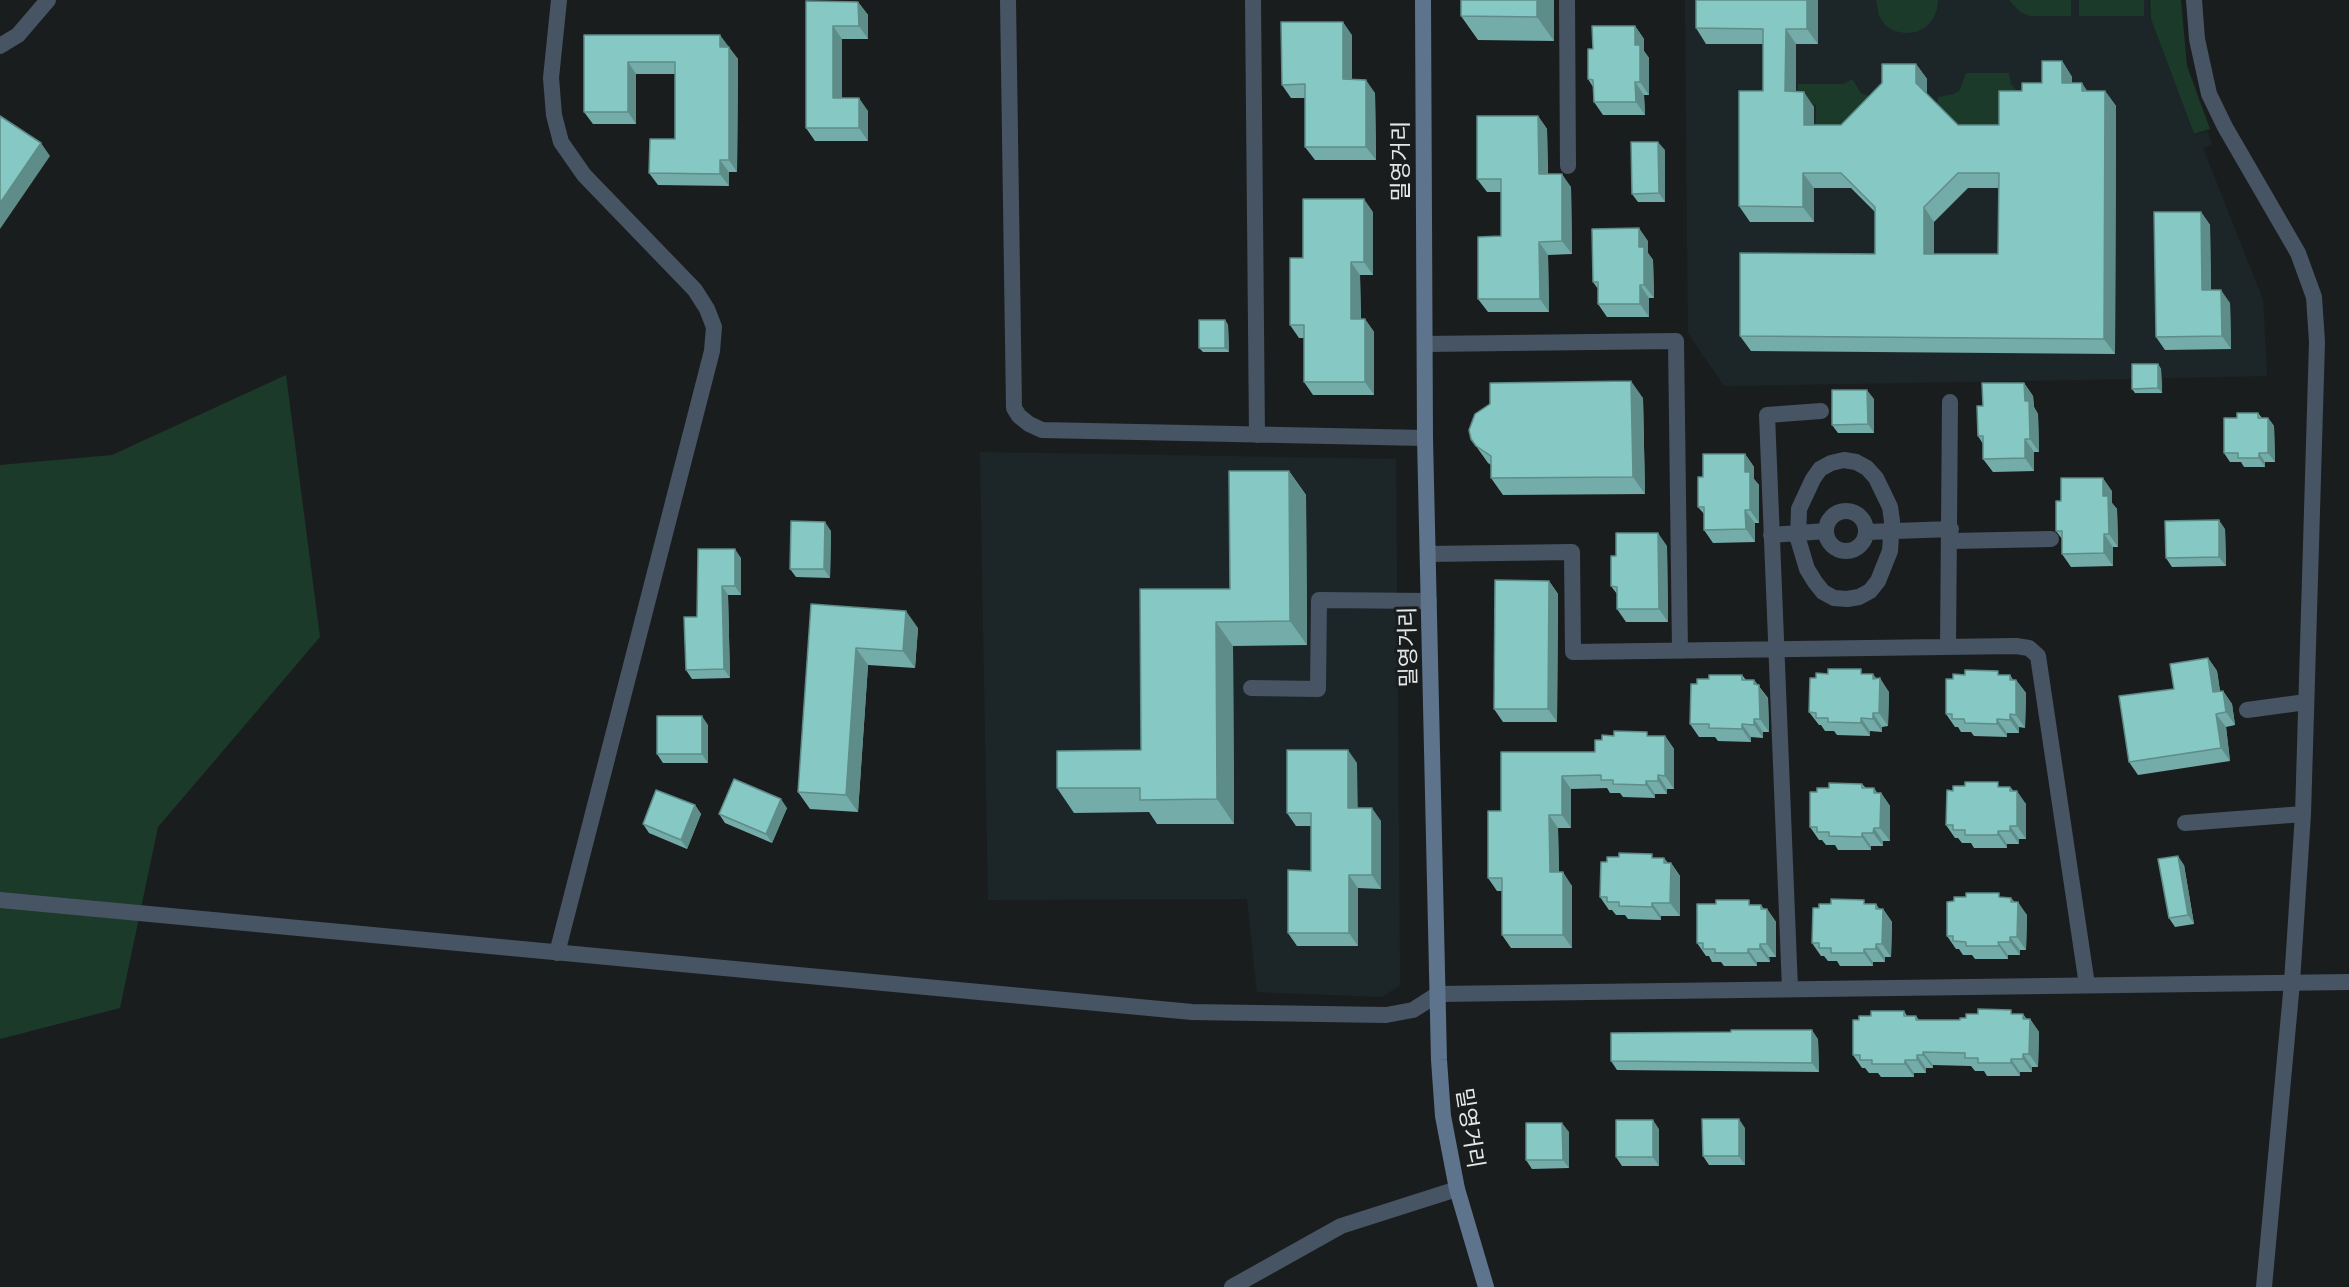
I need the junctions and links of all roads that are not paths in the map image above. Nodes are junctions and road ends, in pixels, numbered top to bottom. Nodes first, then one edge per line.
1 (48, 0) edge
2 (559, 0) edge
3 (1008, 0) edge
4 (1252, 0) edge
5 (1423, 0) edge
6 (1567, 0) edge
7 (2194, 0) edge
8 (0, 46) edge
9 (1568, 166) dead end
10 (1425, 344) junction
11 (1950, 402) dead end
12 (1821, 411) dead end
13 (1257, 435) junction
14 (1425, 438) junction
15 (1826, 531) junction
16 (1892, 531) junction
17 (1867, 532) junction
18 (1798, 533) junction
19 (1771, 534) junction
20 (1951, 535) junction
21 (2051, 539) dead end
22 (1428, 554) junction
23 (1429, 601) junction
24 (1948, 647) junction
25 (1775, 650) junction
26 (1680, 651) junction
27 (1251, 688) dead end
28 (2307, 702) junction
29 (2247, 710) dead end
30 (2303, 814) junction
31 (2185, 823) dead end
32 (0, 900) edge
33 (557, 952) junction
34 (2292, 982) junction
35 (2349, 982) edge
36 (2087, 985) junction
37 (1790, 989) junction
38 (1438, 994) junction
39 (1457, 1189) junction
40 (1232, 1287) edge
41 (1486, 1287) edge
42 (2264, 1287) edge

1 - 8 street
2 - 33 street
3 - 13 street
4 - 13 street
5 - 10 main road, 밀영거리
6 - 9 street
7 - 28 street
10 - 14 main road, 밀영거리
10 - 26 street
11 - 20 street
12 - 19 street
13 - 14 street
14 - 22 main road, 밀영거리
15 - 17 street
15 - 17 street
15 - 18 street
16 - 17 street
16 - 18 street
16 - 18 street
16 - 20 street
18 - 19 street
19 - 25 street
20 - 21 street
20 - 24 street
22 - 23 main road, 밀영거리
22 - 26 street
23 - 27 street
23 - 38 main road, 밀영거리
24 - 25 street
24 - 36 street
25 - 26 street
25 - 37 street
28 - 29 street
28 - 30 street
30 - 31 street
30 - 34 street
32 - 33 street
33 - 38 street
34 - 35 street
34 - 36 street
34 - 42 street
36 - 37 street
37 - 38 street
38 - 39 main road, 밀영거리
39 - 40 street
39 - 41 main road, 밀영거리

